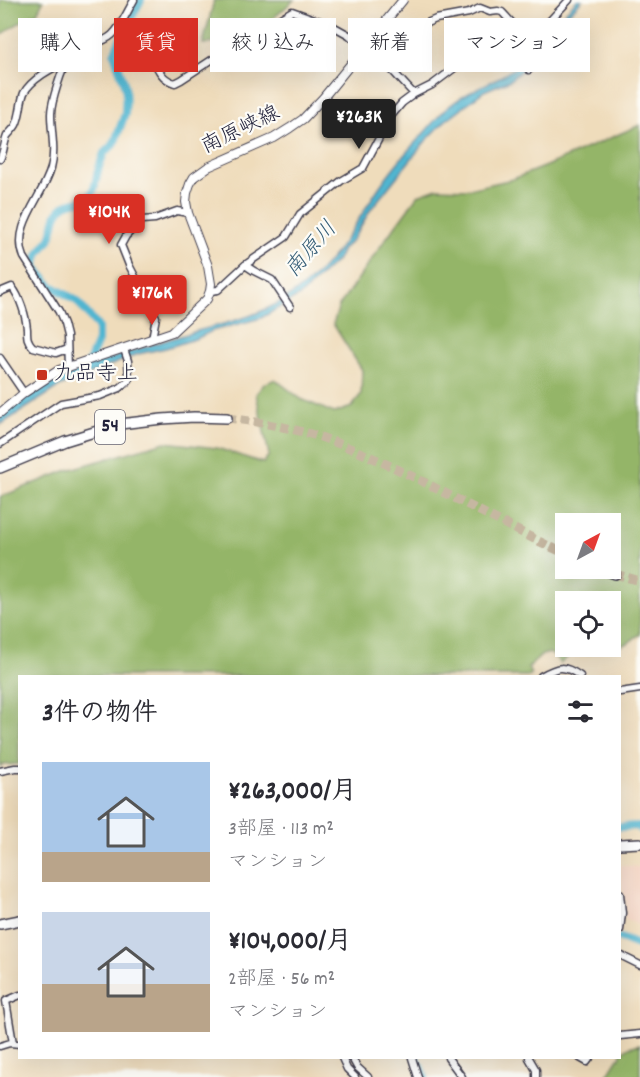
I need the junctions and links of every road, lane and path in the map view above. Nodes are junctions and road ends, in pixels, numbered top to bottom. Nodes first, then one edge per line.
1 (134, 0) edge
2 (403, 0) edge
3 (570, 0) edge
4 (127, 18) edge
5 (391, 18) edge
6 (508, 18) edge
7 (554, 18) edge
8 (432, 21) edge
9 (348, 34) edge
10 (198, 69) edge
11 (348, 71) edge
12 (47, 72) edge
13 (63, 72) edge
14 (159, 72) edge
15 (193, 72) edge
16 (393, 72) edge
17 (449, 72) edge
18 (414, 94) junction
19 (3, 136) edge
20 (0, 159) edge
21 (188, 213) junction
22 (244, 265) junction
23 (210, 291) junction
24 (0, 292) edge
25 (290, 307) dead end
26 (152, 339) junction
27 (67, 349) junction
28 (124, 350) junction
29 (0, 358) edge
30 (3, 368) edge
31 (68, 368) junction
32 (24, 393) junction
33 (0, 413) edge
34 (227, 418) tunnel mouth
35 (0, 444) edge
36 (0, 468) edge
37 (543, 675) edge
38 (578, 675) edge
39 (640, 689) edge
40 (621, 692) edge
41 (18, 768) edge
42 (0, 771) edge
43 (640, 843) edge
44 (621, 844) edge
45 (621, 903) edge
46 (18, 920) edge
47 (621, 922) edge
48 (0, 924) edge
49 (621, 956) edge
50 (640, 965) edge
51 (18, 996) edge
52 (640, 1034) edge
53 (621, 1036) edge
54 (16, 1044) edge
55 (0, 1046) edge
56 (342, 1059) edge
57 (353, 1059) edge
58 (412, 1059) edge
59 (449, 1059) edge
60 (530, 1059) edge
61 (355, 1077) edge
62 (368, 1077) edge
63 (418, 1077) edge
64 (462, 1077) edge
65 (536, 1077) edge

1 - 4 street
2 - 5 main road, 南原峡線
3 - 7 street
6 - 8 street
9 - 10 street
11 - 21 main road, 南原峡線
12 - 19 street
13 - 27 street
14 - 15 street
16 - 18 street
17 - 18 street
18 - 22 street
19 - 20 street
21 - 23 main road, 南原峡線
21 - 26 street
22 - 23 street
22 - 25 street
23 - 26 main road
24 - 27 street
26 - 28 main road
27 - 31 street
28 - 31 main road
28 - 35 street
29 - 30 street
30 - 32 street
31 - 32 main road
32 - 33 main road
34 - 36 highway, 54
37 - 38 street
39 - 40 street
41 - 42 street
43 - 44 highway
45 - 47 street
46 - 48 highway
49 - 50 street
51 - 54 street
52 - 53 street
54 - 55 street
56 - 61 street
57 - 62 street
58 - 63 street
59 - 64 street
60 - 65 street

